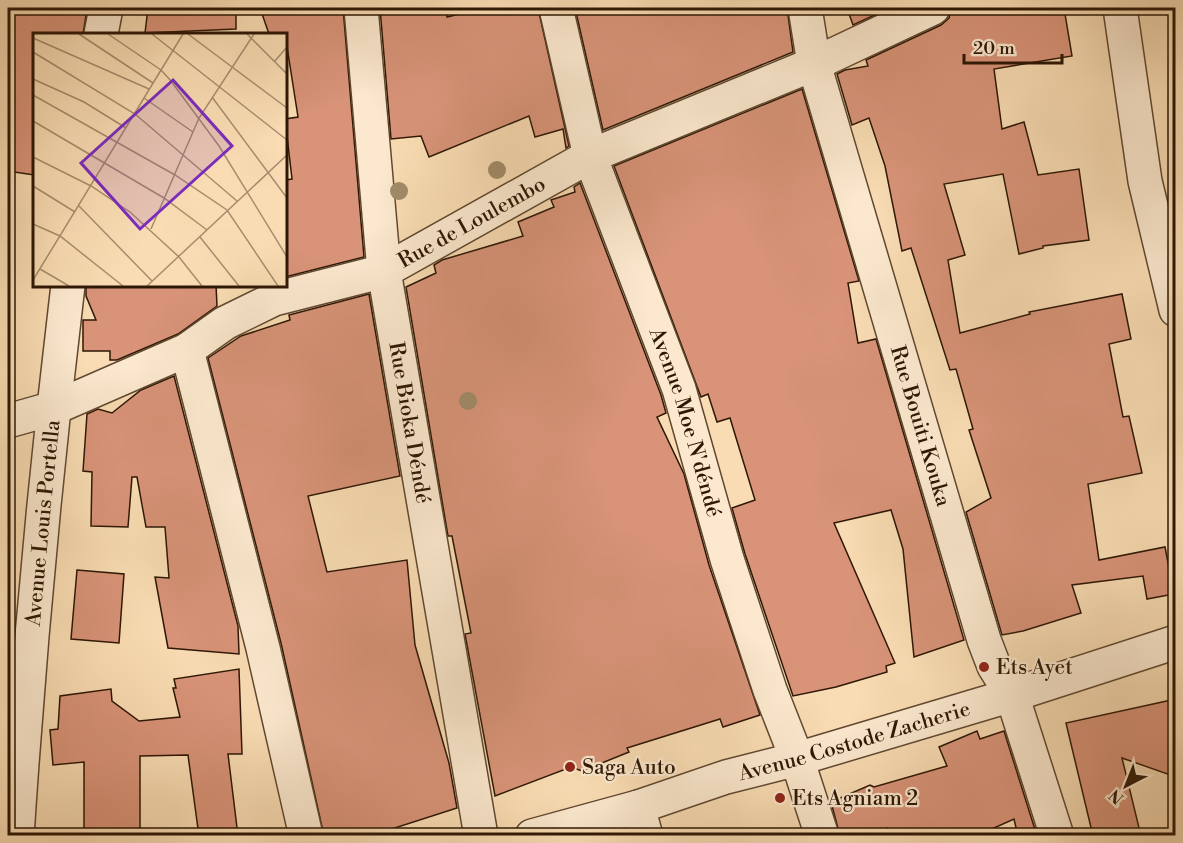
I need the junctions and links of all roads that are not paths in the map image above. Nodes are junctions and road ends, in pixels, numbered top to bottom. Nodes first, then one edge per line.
1 (106, 8) edge
2 (361, 8) edge
3 (556, 8) edge
4 (805, 8) edge
5 (933, 8) edge
6 (1120, 8) edge
7 (101, 33) edge
8 (814, 64) junction
9 (591, 156) junction
10 (384, 271) junction
11 (68, 286) edge
12 (1176, 310) edge
13 (187, 350) junction
14 (54, 408) junction
15 (8, 421) edge
16 (1176, 642) edge
17 (1012, 695) junction
18 (797, 759) junction
19 (642, 821) edge
20 (17, 836) edge
21 (306, 836) edge
22 (481, 836) edge
23 (532, 836) edge
24 (822, 836) edge
25 (1057, 836) edge

1 - 7 street
2 - 10 street, Rue Bioka Déndé
3 - 9 street, Avenue Moe N'déndé
4 - 8 street, Rue Bouiti Kouka
5 - 8 street, Rue de Loulembo
6 - 12 street
8 - 9 street, Rue de Loulembo
8 - 17 street, Rue Bouiti Kouka
9 - 10 street, Rue de Loulembo
9 - 18 street, Avenue Moe N'déndé
10 - 13 street, Rue de Loulembo
10 - 22 street, Rue Bioka Déndé
11 - 14 street, Avenue Louis Portella
13 - 14 street, Rue de Loulembo
13 - 21 street
14 - 15 street, Rue de Loulembo
14 - 20 street, Avenue Louis Portella
16 - 17 street, Avenue Costode Zacherie
17 - 18 street, Avenue Costode Zacherie
17 - 25 street, Rue Bouiti Kouka
18 - 19 street, Avenue Costode Zacherie
18 - 24 street, Avenue Moe N'déndé
19 - 23 street, Avenue Costode Zacherie

